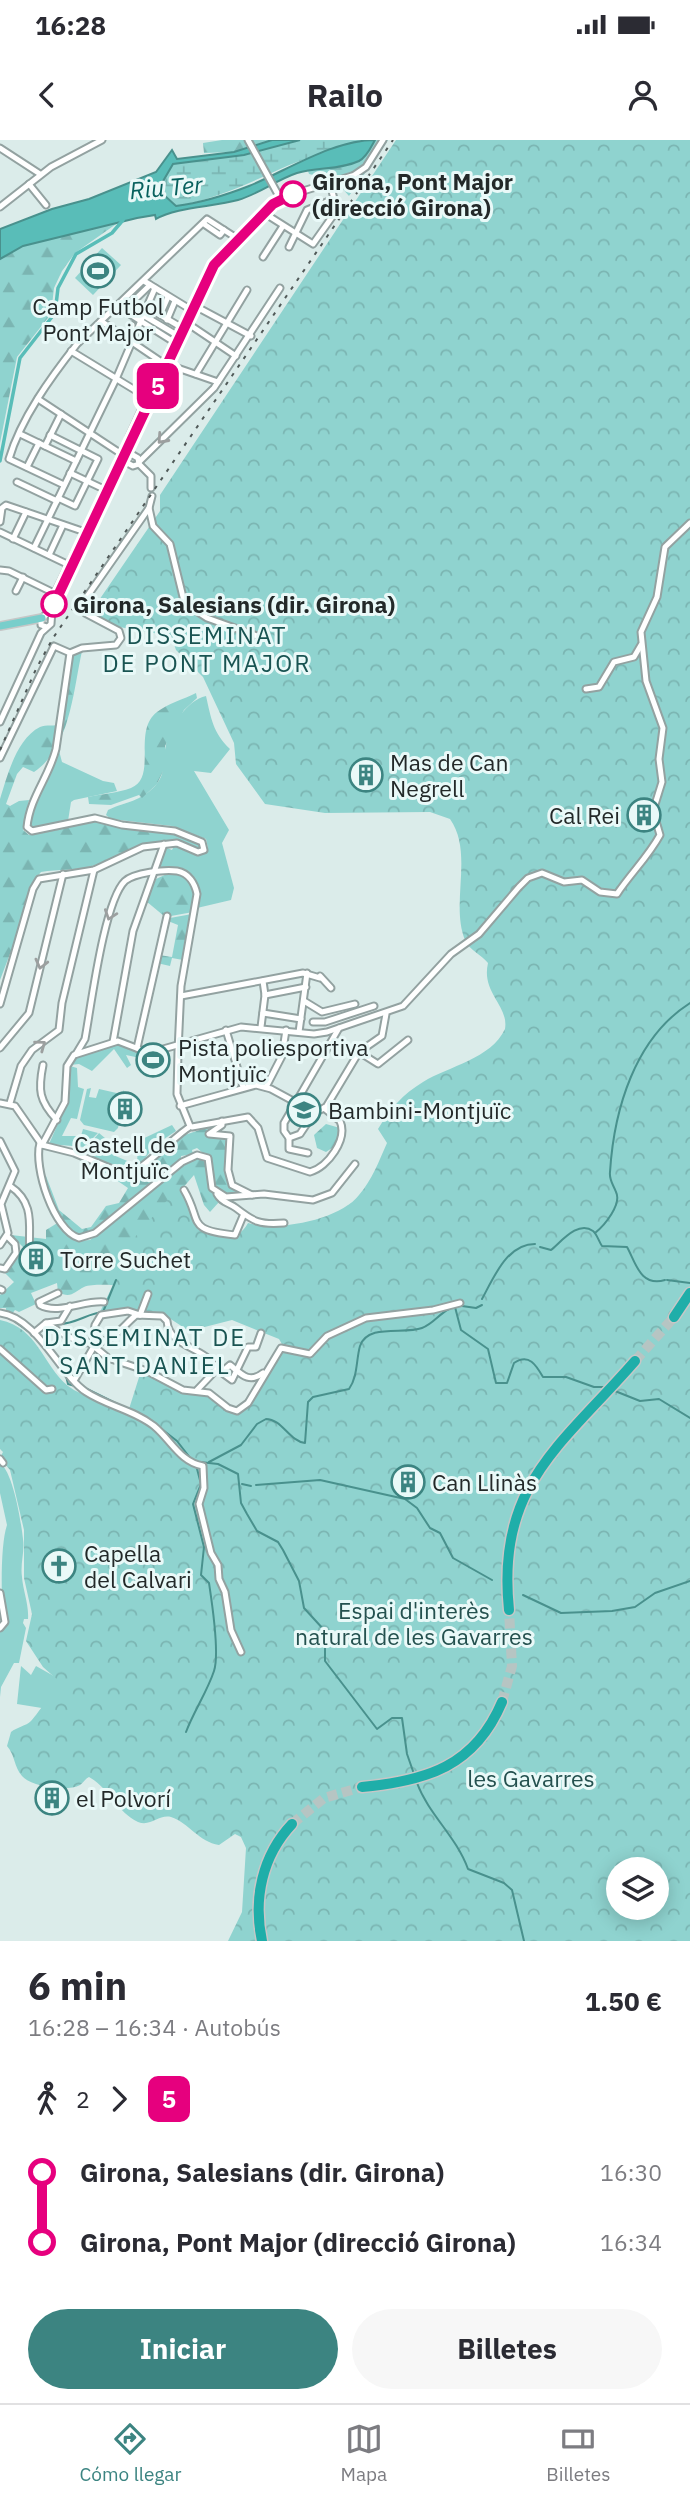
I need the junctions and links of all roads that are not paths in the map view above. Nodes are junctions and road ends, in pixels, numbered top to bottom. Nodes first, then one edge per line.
1 (102, 140) edge
2 (247, 140) edge
3 (383, 140) edge
4 (0, 148) edge
5 (40, 174) junction
6 (29, 184) junction
7 (331, 186) junction
8 (281, 197) junction
9 (334, 199) junction
10 (46, 205) dead end
11 (0, 208) edge
12 (267, 211) junction
13 (283, 226) junction
14 (296, 234) junction
15 (238, 239) junction
16 (289, 247) dead end
17 (263, 257) dead end
18 (150, 285) junction
19 (280, 288) dead end
20 (247, 290) dead end
21 (168, 297) junction
22 (175, 301) junction
23 (117, 306) junction
24 (147, 307) junction
25 (194, 309) junction
26 (124, 310) junction
27 (142, 318) junction
28 (164, 318) junction
29 (101, 320) junction
30 (227, 323) junction
31 (132, 325) dead end
32 (185, 326) junction
33 (159, 328) junction
34 (251, 336) junction
35 (180, 337) junction
36 (132, 341) junction
37 (216, 343) junction
38 (177, 344) junction
39 (71, 351) junction
40 (236, 356) junction
41 (165, 364) junction
42 (197, 374) junction
43 (116, 379) junction
44 (218, 382) junction
45 (38, 399) junction
46 (149, 399) junction
47 (61, 414) junction
48 (90, 433) junction
49 (20, 434) junction
50 (50, 435) junction
51 (42, 444) junction
52 (81, 450) junction
53 (122, 454) junction
54 (76, 461) junction
55 (139, 463) junction
56 (27, 467) junction
57 (145, 471) dead end
58 (70, 474) junction
59 (17, 482) dead end
60 (88, 482) junction
61 (64, 485) junction
62 (106, 490) junction
63 (152, 496) dead end
64 (57, 500) junction
65 (149, 508) junction
66 (26, 512) junction
67 (48, 519) junction
68 (0, 522) edge
69 (690, 523) edge
70 (63, 525) junction
71 (0, 532) edge
72 (86, 533) junction
73 (13, 539) junction
74 (34, 548) junction
75 (49, 555) junction
76 (71, 566) junction
77 (0, 570) edge
78 (23, 577) junction
79 (16, 591) dead end
80 (57, 595) junction
81 (42, 621) junction
82 (0, 627) edge
83 (260, 638) dead end
84 (641, 645) junction
85 (70, 653) junction
86 (586, 688) dead end
87 (6, 700) junction
88 (0, 714) edge
89 (0, 722) edge
90 (0, 758) edge
91 (164, 844) junction
92 (94, 870) junction
93 (154, 873) junction
94 (63, 874) junction
95 (167, 916) dead end
96 (307, 973) junction
97 (263, 981) junction
98 (306, 987) junction
99 (331, 988) dead end
100 (265, 995) junction
101 (181, 996) junction
102 (304, 1001) junction
103 (0, 1004) edge
104 (355, 1004) dead end
105 (374, 1006) dead end
106 (322, 1012) junction
107 (262, 1013) junction
108 (386, 1014) junction
109 (301, 1019) junction
110 (313, 1022) dead end
111 (321, 1023) junction
112 (261, 1027) junction
113 (340, 1028) junction
114 (226, 1030) junction
115 (286, 1030) junction
116 (299, 1032) junction
117 (408, 1040) dead end
118 (113, 1042) junction
119 (179, 1044) junction
120 (0, 1048) edge
121 (137, 1048) junction
122 (359, 1052) junction
123 (76, 1054) junction
124 (43, 1065) dead end
125 (243, 1087) junction
126 (266, 1087) junction
127 (295, 1102) junction
128 (0, 1103) edge
129 (10, 1103) junction
130 (183, 1105) junction
131 (324, 1108) junction
132 (57, 1119) junction
133 (222, 1121) junction
134 (190, 1127) junction
135 (289, 1138) junction
136 (0, 1141) edge
137 (41, 1144) junction
138 (308, 1153) dead end
139 (355, 1164) dead end
140 (10, 1186) junction
141 (184, 1190) dead end
142 (217, 1194) junction
143 (252, 1195) junction
144 (243, 1216) junction
145 (284, 1223) dead end
146 (7, 1236) junction
147 (0, 1245) edge
148 (31, 1261) dead end
149 (0, 1268) edge
150 (58, 1293) dead end
151 (690, 1293) edge
152 (148, 1294) dead end
153 (104, 1302) dead end
154 (460, 1303) dead end
155 (70, 1306) junction
156 (0, 1312) edge
157 (676, 1313) tunnel mouth
158 (140, 1315) junction
159 (46, 1323) junction
160 (34, 1333) junction
161 (261, 1333) dead end
162 (92, 1346) junction
163 (0, 1349) edge
164 (271, 1364) junction
165 (632, 1365) tunnel mouth
166 (220, 1370) junction
167 (236, 1372) junction
168 (76, 1381) junction
169 (52, 1389) dead end
170 (197, 1390) junction
171 (0, 1593) edge
172 (509, 1610) tunnel mouth
173 (0, 1628) edge
174 (241, 1652) dead end
175 (502, 1702) tunnel mouth
176 (367, 1786) tunnel mouth
177 (292, 1824) tunnel mouth
178 (262, 1941) edge

1 - 5 street
2 - 8 street
3 - 7 street
4 - 5 street
5 - 6 street
6 - 10 street
6 - 11 street
7 - 8 street
7 - 9 street
8 - 12 street
8 - 12 street
9 - 14 street
9 - 14 street
12 - 13 street
12 - 15 street
13 - 14 street
13 - 17 street
14 - 16 street
15 - 18 street
15 - 25 street
18 - 21 street
18 - 23 street
18 - 24 street
18 - 26 street
19 - 34 street
20 - 30 street
21 - 22 street
21 - 28 street
22 - 25 street
22 - 28 street
23 - 26 street
23 - 29 street
24 - 27 street
24 - 28 street
25 - 30 street
25 - 32 street
26 - 27 street
27 - 33 street
27 - 36 street
28 - 32 street
28 - 33 street
29 - 36 street
29 - 39 street
30 - 34 street
30 - 37 street
31 - 36 street
32 - 35 street
32 - 37 street
33 - 35 street
33 - 38 street
34 - 40 street
35 - 38 street
36 - 41 street
36 - 43 street
37 - 40 street
37 - 42 street
38 - 41 street
39 - 43 street
39 - 45 street
40 - 44 street
41 - 42 street
41 - 46 street
42 - 44 street
43 - 46 street
43 - 48 street
44 -> 55 street
45 - 47 street
45 - 49 street
46 - 53 street
47 - 48 street
47 - 50 street
48 - 52 street
48 - 53 street
49 - 51 street
49 - 56 street
50 - 51 street
50 - 52 street
51 - 54 street
51 - 56 street
52 - 54 street
52 - 60 street
53 - 55 street
53 - 55 street
53 - 62 street
54 - 58 street
55 - 57 street
56 - 61 street
58 - 60 street
58 - 61 street
59 - 64 street
60 - 62 street
60 - 64 street
61 - 64 street
62 - 72 street
63 - 65 street
64 - 67 street
65 - 83 street
65 - 85 street
66 - 67 street
66 - 68 street
66 - 73 street
67 - 70 street
67 - 74 street
69 - 84 street
70 - 72 street
70 - 75 street
71 - 73 street
72 - 76 street
73 - 74 street
74 - 75 street
75 - 76 street
76 - 80 street
77 - 78 street
78 - 79 street
78 - 80 street
80 - 81 street
81 - 82 main road
81 - 87 street
84 - 86 street
84 - 108 street
85 - 90 street
85 - 91 street
87 - 88 street
87 - 89 street
91 - 92 street
91 - 93 street
92 - 94 street
129 -> 92 street
93 - 101 street
93 - 118 street
93 -> 123 street
94 - 103 street
94 -> 120 street
95 - 121 street
96 - 97 street
96 - 98 street
96 - 99 street
97 - 100 street
97 - 101 street
98 - 100 street
98 - 102 street
100 - 107 street
101 - 119 street
102 - 106 street
102 - 109 street
104 - 106 street
105 - 111 street
106 - 111 street
107 - 109 street
107 - 112 street
108 - 113 street
108 - 122 street
109 - 116 street
110 - 111 street
112 - 114 street
112 - 115 street
113 - 116 street
113 - 127 street
114 - 119 street
114 - 125 street
115 - 116 street
115 - 126 street
117 - 122 street
118 - 121 street
118 - 123 street
119 - 121 street
119 - 130 street
122 - 131 street
123 - 132 street
124 - 132 street
125 - 126 street
125 - 130 street
126 - 127 street
127 - 135 street
128 - 129 street
129 - 137 street
130 - 134 street
131 - 133 street
131 - 135 street
132 - 137 street
133 - 134 street
133 - 143 street
134 - 137 street
135 - 138 street
136 - 140 street
137 - 142 street
139 - 143 street
140 - 146 street
140 - 148 street
141 - 144 street
142 - 143 street
142 - 144 street
144 - 145 street
146 - 147 street
146 - 149 street
150 - 155 street
151 - 157 highway
152 - 158 street
153 - 155 street
154 - 164 street
155 - 159 street
156 - 160 street
158 - 162 street
158 - 162 street
158 - 166 street
159 - 160 street
159 - 162 street
160 - 168 street
161 - 167 street
162 - 168 street
162 - 170 street
163 - 169 street
164 - 167 street
164 - 170 street
165 - 172 highway
166 - 167 street
166 - 170 street
168 - 174 street
171 - 173 street
175 - 176 highway
177 - 178 highway

